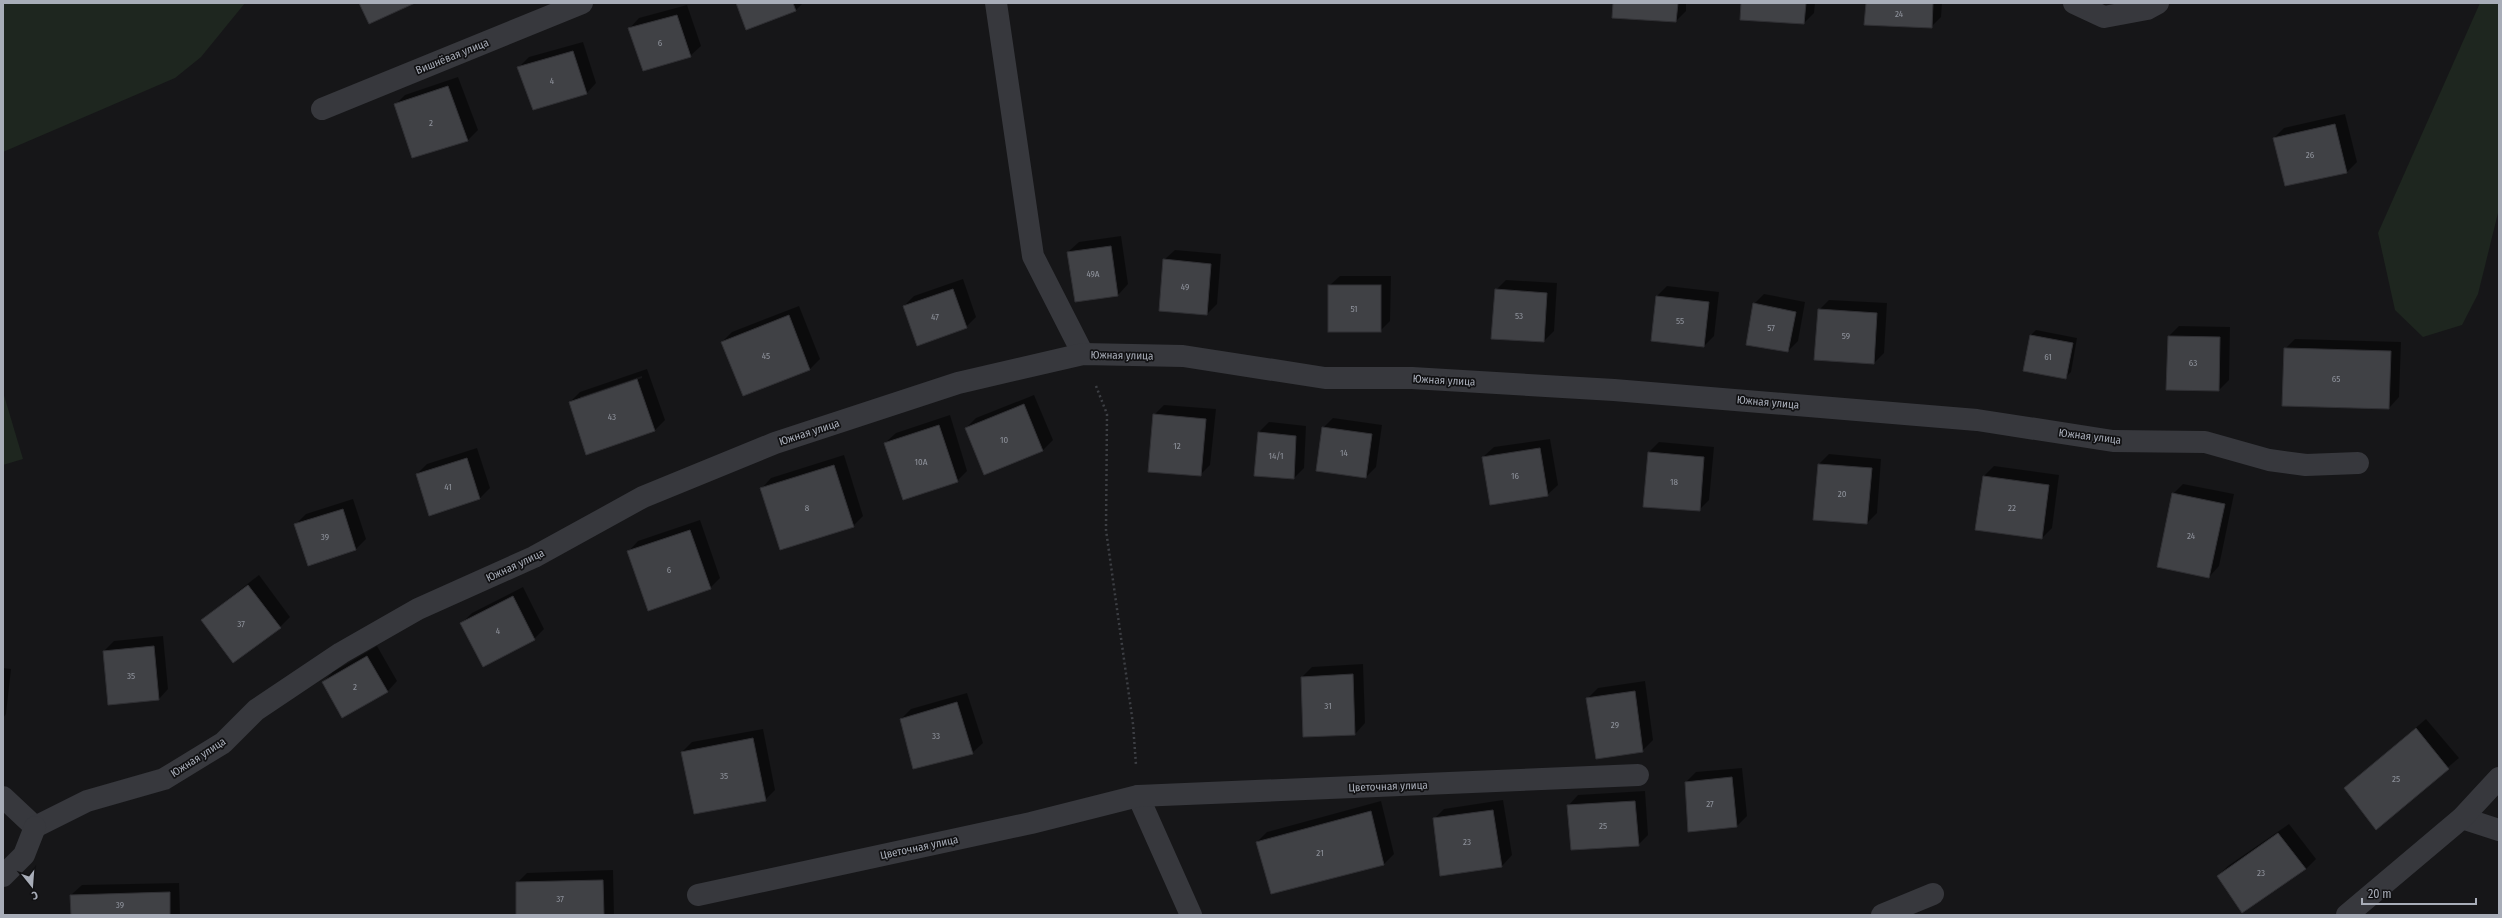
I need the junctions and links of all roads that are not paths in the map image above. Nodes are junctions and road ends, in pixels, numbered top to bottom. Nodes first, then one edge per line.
1 (582, 3) edge
2 (996, 3) edge
3 (2074, 3) edge
4 (2158, 3) edge
5 (322, 109) dead end
6 (1082, 354) junction
7 (2358, 463) dead end
8 (1638, 776) dead end
9 (2499, 778) edge
10 (1138, 796) junction
11 (3, 797) edge
12 (2462, 818) junction
13 (35, 827) junction
14 (2499, 830) edge
15 (3, 876) edge
16 (1934, 894) dead end
17 (698, 895) dead end
18 (1192, 915) edge
19 (1882, 915) edge
20 (2347, 915) edge

1 - 5 street, Вишнёвая улица
2 - 6 street
3 - 4 street
6 - 7 street, Южная улица
6 - 13 street, Южная улица
8 - 10 street, Цветочная улица
9 - 12 street
10 - 17 street, Цветочная улица
10 - 18 street
11 - 13 street
12 - 14 street
12 - 20 street
13 - 15 street
16 - 19 street

